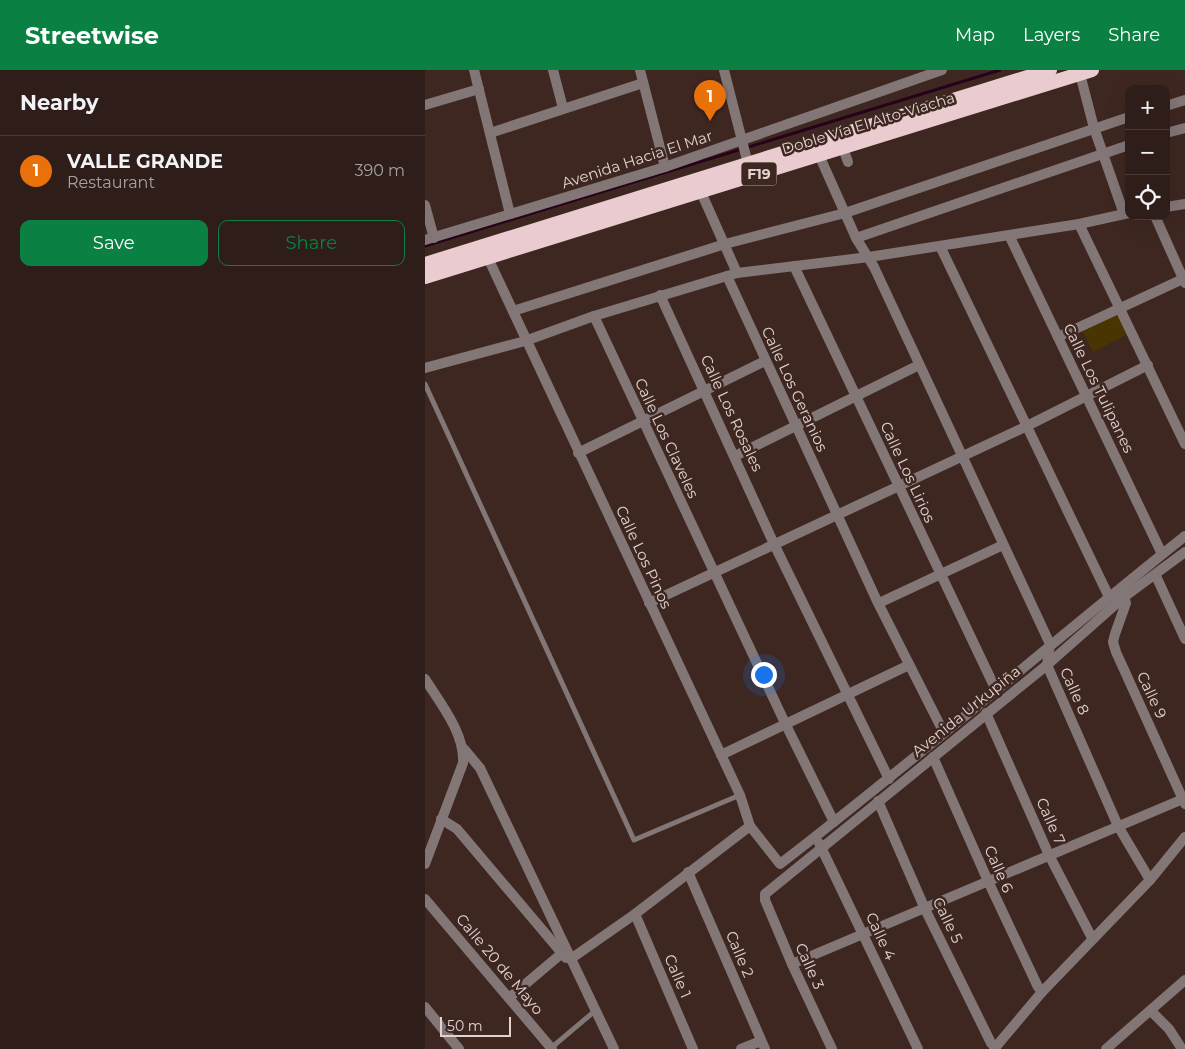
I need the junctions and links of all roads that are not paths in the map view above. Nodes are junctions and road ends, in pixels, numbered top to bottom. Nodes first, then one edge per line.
1 (474, 70) edge
2 (553, 70) edge
3 (640, 70) edge
4 (724, 70) edge
5 (942, 70) edge
6 (1050, 70) edge
7 (1086, 72) edge
8 (643, 83) junction
9 (479, 89) junction
10 (1185, 100) edge
11 (425, 105) edge
12 (1170, 105) edge
13 (563, 108) junction
14 (1125, 118) edge
15 (1094, 128) junction
16 (1184, 130) edge
17 (1170, 132) edge
18 (489, 133) junction
19 (1125, 146) edge
20 (843, 148) junction
21 (745, 153) junction
22 (1102, 153) junction
23 (819, 155) junction
24 (848, 162) dead end
25 (665, 167) junction
26 (701, 192) junction
27 (1185, 204) edge
28 (425, 205) edge
29 (1170, 206) edge
30 (1125, 211) edge
31 (845, 213) junction
32 (510, 214) junction
33 (1125, 214) edge
34 (1157, 220) edge
35 (1079, 224) junction
36 (1009, 235) junction
37 (856, 238) junction
38 (429, 239) edge
39 (725, 244) junction
40 (940, 246) junction
41 (869, 257) junction
42 (488, 258) junction
43 (425, 264) edge
44 (794, 266) junction
45 (732, 274) junction
46 (425, 277) edge
47 (1184, 280) edge
48 (660, 295) junction
49 (1120, 307) junction
50 (513, 311) junction
51 (594, 316) junction
52 (1058, 337) junction
53 (525, 341) junction
54 (765, 361) junction
55 (1149, 365) junction
56 (919, 366) junction
57 (425, 368) edge
58 (425, 384) edge
59 (705, 392) junction
60 (855, 396) junction
61 (1088, 397) junction
62 (643, 421) junction
63 (795, 425) junction
64 (1025, 427) junction
65 (1185, 444) edge
66 (578, 453) junction
67 (735, 456) junction
68 (961, 456) junction
69 (897, 486) junction
70 (836, 514) junction
71 (1185, 536) edge
72 (775, 544) junction
73 (1003, 545) junction
74 (1185, 552) edge
75 (1162, 554) junction
76 (714, 572) junction
77 (940, 574) junction
78 (1156, 576) junction
79 (1109, 597) junction
80 (1124, 597) junction
81 (649, 603) junction
82 (879, 604) junction
83 (1181, 620) edge
84 (1185, 639) edge
85 (1050, 644) junction
86 (909, 665) junction
87 (1047, 665) junction
88 (425, 679) edge
89 (996, 690) junction
90 (847, 693) junction
91 (986, 713) junction
92 (785, 723) junction
93 (944, 733) junction
94 (464, 749) junction
95 (721, 755) junction
96 (933, 757) junction
97 (889, 778) junction
98 (740, 796) junction
99 (877, 802) junction
100 (1184, 802) edge
101 (441, 819) junction
102 (834, 822) junction
103 (750, 826) junction
104 (1118, 826) junction
105 (815, 837) junction
106 (1185, 838) edge
107 (823, 848) junction
108 (1049, 855) junction
109 (425, 864) edge
110 (689, 872) junction
111 (1150, 880) junction
112 (988, 881) junction
113 (765, 894) joint
114 (425, 899) edge
115 (925, 908) junction
116 (635, 914) junction
117 (863, 934) junction
118 (1093, 938) junction
119 (561, 954) junction
120 (572, 958) junction
121 (792, 964) junction
122 (1185, 980) edge
123 (1042, 992) junction
124 (509, 998) junction
125 (425, 1007) edge
126 (596, 1010) junction
127 (1151, 1011) junction
128 (763, 1045) edge
129 (995, 1048) edge
130 (459, 1049) edge
131 (551, 1049) edge
132 (614, 1049) edge
133 (693, 1049) edge
134 (741, 1049) edge
135 (831, 1049) edge
136 (918, 1049) edge
137 (1105, 1049) edge
138 (1182, 1049) edge

1 - 9 street
2 - 13 street
3 - 8 street
4 - 21 street
5 - 21 street, Avenida Hacia El Mar
6 - 21 highway, Doble Vía El Alto-Viacha / F19
7 - 15 street
7 - 20 highway, Doble Vía El Alto-Viacha / F19
8 - 13 street
8 - 25 street
9 - 11 street
9 - 18 street
10 - 12 street
13 - 18 street
14 - 15 street
15 - 22 street
15 - 31 street
16 - 17 street
18 - 32 street
19 - 22 street
20 - 23 highway, Doble Vía El Alto-Viacha / F19
20 - 24 street
21 - 25 street, Avenida Hacia El Mar
21 - 43 highway, Doble Vía El Alto-Viacha / F19
22 - 30 street
22 - 37 street
23 - 26 highway, Doble Vía El Alto-Viacha / F19
23 - 31 street
25 - 32 street, Avenida Hacia El Mar
26 - 39 street, Calle Los Geranios
26 - 42 highway, Doble Vía El Alto-Viacha / F19
27 - 29 street
28 - 38 street
31 - 37 street
31 - 39 street
32 - 38 street, Avenida Hacia El Mar
33 - 35 street
34 - 47 street
35 - 36 street
35 - 49 street
36 - 40 street
36 - 52 street, Calle Los Tulipanes
37 - 41 street
39 - 45 street, Calle Los Geranios
39 - 50 street
40 - 41 street
40 - 64 street
41 - 44 street
41 - 56 street
42 - 46 highway, Doble Vía El Alto-Viacha / F19
42 - 50 street, Calle Los Pinos
44 - 45 street
44 - 60 street, Calle Los Lirios
45 - 48 street
45 - 54 street, Calle Los Geranios
47 - 49 street
48 - 51 street
48 - 59 street, Calle Los Rosales
49 - 52 street
49 - 55 street
50 - 53 street, Calle Los Pinos
51 - 53 street
51 - 62 street, Calle Los Claveles
52 - 61 street, Calle Los Tulipanes
53 - 57 street
53 - 66 street, Calle Los Pinos
54 - 59 street
54 - 63 street, Calle Los Geranios
55 - 61 street
55 - 65 street
56 - 60 street
56 - 68 street
58 - 98 lane
59 - 62 street
59 - 67 street, Calle Los Rosales
60 - 63 street
60 - 69 street, Calle Los Lirios
61 - 64 street
61 - 75 street, Calle Los Tulipanes
62 - 66 street
62 - 76 street, Calle Los Claveles
63 - 67 street
63 - 70 street, Calle Los Geranios
64 - 68 street
64 - 79 street
66 - 81 street, Calle Los Pinos
67 - 72 street, Calle Los Rosales
68 - 69 street
68 - 73 street
69 - 70 street
69 - 77 street, Calle Los Lirios
70 - 72 street
70 - 82 street, Calle Los Geranios
71 - 75 street
72 - 76 street
72 - 90 street, Calle Los Rosales
73 - 77 street
73 - 85 street
74 - 78 street, Avenida Urkupiña
75 - 79 street
76 - 81 street
76 - 92 street, Calle Los Claveles
77 - 82 street
77 - 89 street, Calle Los Lirios
78 - 80 street, Avenida Urkupiña
78 - 83 street
79 - 85 street
80 - 87 street, Avenida Urkupiña
80 - 100 street, Calle 9
81 - 95 street, Calle Los Pinos
82 - 86 street, Calle Los Geranios
83 - 84 street
85 - 87 street, Calle 8
85 - 89 street
86 - 90 street
86 - 93 street, Calle Los Geranios
87 - 91 street, Avenida Urkupiña
87 - 104 street, Calle 8
88 - 94 street
89 - 93 street
90 - 92 street
90 - 97 street, Calle Los Rosales
91 - 96 street, Avenida Urkupiña
91 - 108 street, Calle 7
92 - 95 street
92 - 102 street, Calle Los Claveles
93 - 97 street
94 - 101 street
94 - 120 street
95 - 98 street, Calle Los Pinos
96 - 99 street, Avenida Urkupiña
96 - 112 street, Calle 6
97 - 102 street
98 - 103 street, Calle Los Pinos
99 - 107 street, Avenida Urkupiña
99 - 115 street, Calle 5
100 - 104 street
101 - 109 street
101 - 119 street
102 - 105 street
103 - 105 street, Calle Los Pinos
103 - 110 street
104 - 108 street
104 - 111 street, Calle 8
105 - 107 street, Calle 4
106 - 111 street
107 - 113 street, Avenida Urkupiña
107 - 117 street, Calle 4
108 - 112 street
108 - 118 street, Calle 7
110 - 116 street
110 - 128 street, Calle 2
111 - 118 street
112 - 115 street
112 - 123 street, Calle 6
113 - 121 street, Calle 3
114 - 124 street, Calle 20 de Mayo
115 - 117 street
115 - 129 street, Calle 5
116 - 120 street
116 - 133 street, Calle 1
117 - 121 street
117 - 136 street, Calle 4
118 - 123 street
119 - 120 street
119 - 124 street
120 - 126 street
121 - 135 street, Calle 3
122 - 127 street
123 - 129 street
124 - 131 street, Calle 20 de Mayo
125 - 130 street
126 - 131 lane
126 - 132 street
127 - 137 street
127 - 138 street
128 - 134 street

